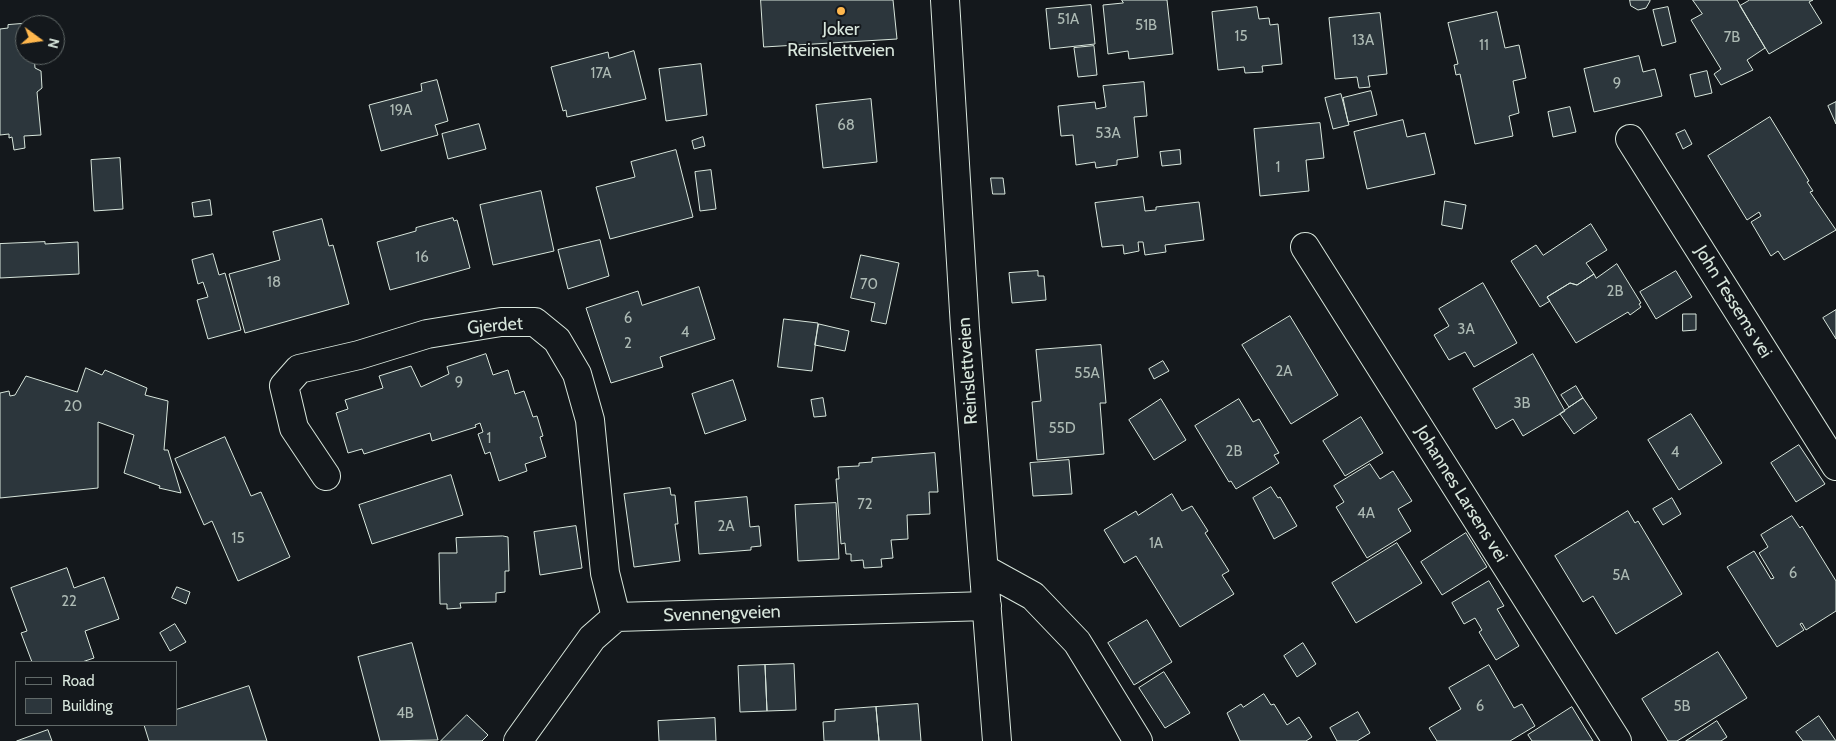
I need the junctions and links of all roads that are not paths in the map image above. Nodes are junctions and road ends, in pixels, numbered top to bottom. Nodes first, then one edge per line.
1 (945, 0) edge
2 (1630, 139) dead end
3 (1305, 247) dead end
4 (1836, 466) edge
5 (326, 476) dead end
6 (984, 569) junction
7 (987, 606) junction
8 (616, 617) junction
9 (518, 741) edge
10 (997, 741) edge
11 (1138, 741) edge
12 (1617, 741) edge

1 - 6 street, Reinslettveien
2 - 4 street, John Tessems vei
3 - 12 street, Johannes Larsens vei
5 - 8 street, Gjerdet
6 - 7 street, Reinslettveien
6 - 11 street
7 - 8 street, Svennengveien
7 - 10 street, Reinslettveien
8 - 9 street

